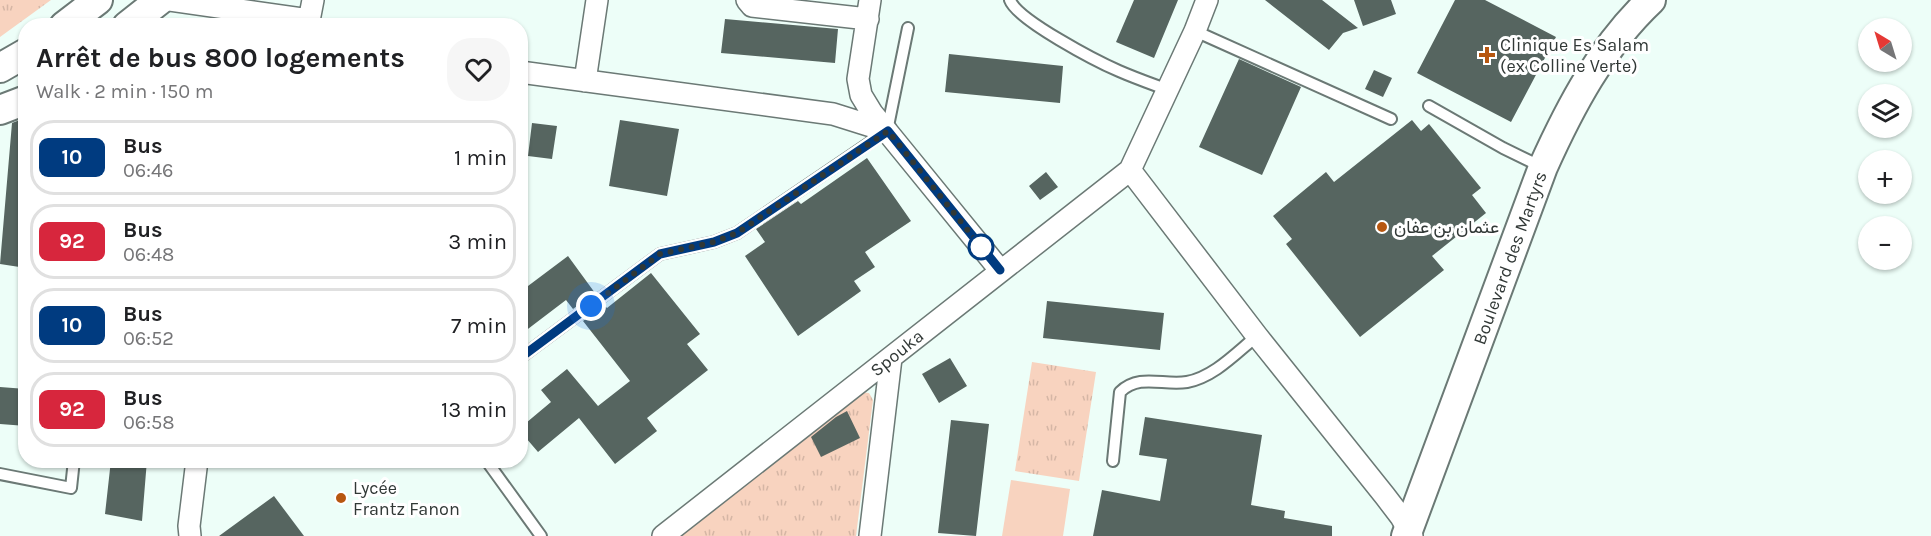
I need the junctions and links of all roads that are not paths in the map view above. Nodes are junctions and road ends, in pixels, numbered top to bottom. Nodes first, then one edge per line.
1 (98, 0) edge
2 (160, 0) edge
3 (170, 0) edge
4 (597, 0) edge
5 (747, 0) edge
6 (1010, 0) edge
7 (1207, 0) edge
8 (1651, 0) edge
9 (869, 9) edge
10 (310, 15) edge
11 (74, 18) edge
12 (137, 18) edge
13 (908, 28) dead end
14 (1195, 30) junction
15 (18, 58) edge
16 (0, 68) edge
17 (528, 73) edge
18 (585, 81) junction
19 (1168, 90) junction
20 (18, 103) edge
21 (1429, 106) dead end
22 (0, 110) edge
23 (1391, 119) dead end
24 (888, 131) junction
25 (1543, 167) junction
26 (1130, 170) junction
27 (1000, 270) junction
28 (1257, 336) junction
29 (528, 352) edge
30 (891, 358) junction
31 (1113, 461) dead end
32 (73, 468) edge
33 (196, 468) edge
34 (492, 468) edge
35 (0, 474) edge
36 (1409, 534) edge
37 (190, 536) edge
38 (541, 536) edge
39 (663, 536) edge
40 (870, 536) edge

1 - 11 street
2 - 12 street
3 - 10 street
4 - 18 street
5 - 9 street
6 - 19 lane
7 - 14 street
8 - 25 street, Boulevard des Martyrs
9 - 24 street
13 - 24 lane
14 - 19 street
14 - 23 lane
15 - 16 street
17 - 18 street
18 - 24 street
19 - 26 street
20 - 22 street
21 - 25 lane
24 - 27 street
24 - 29 lane
25 - 36 street, Boulevard des Martyrs
26 - 27 street, Spouka
26 - 28 street
27 - 30 street, Spouka
28 - 31 lane
28 - 36 street
30 - 39 street, Spouka
30 - 40 street
32 - 35 lane
33 - 37 street
34 - 38 lane

